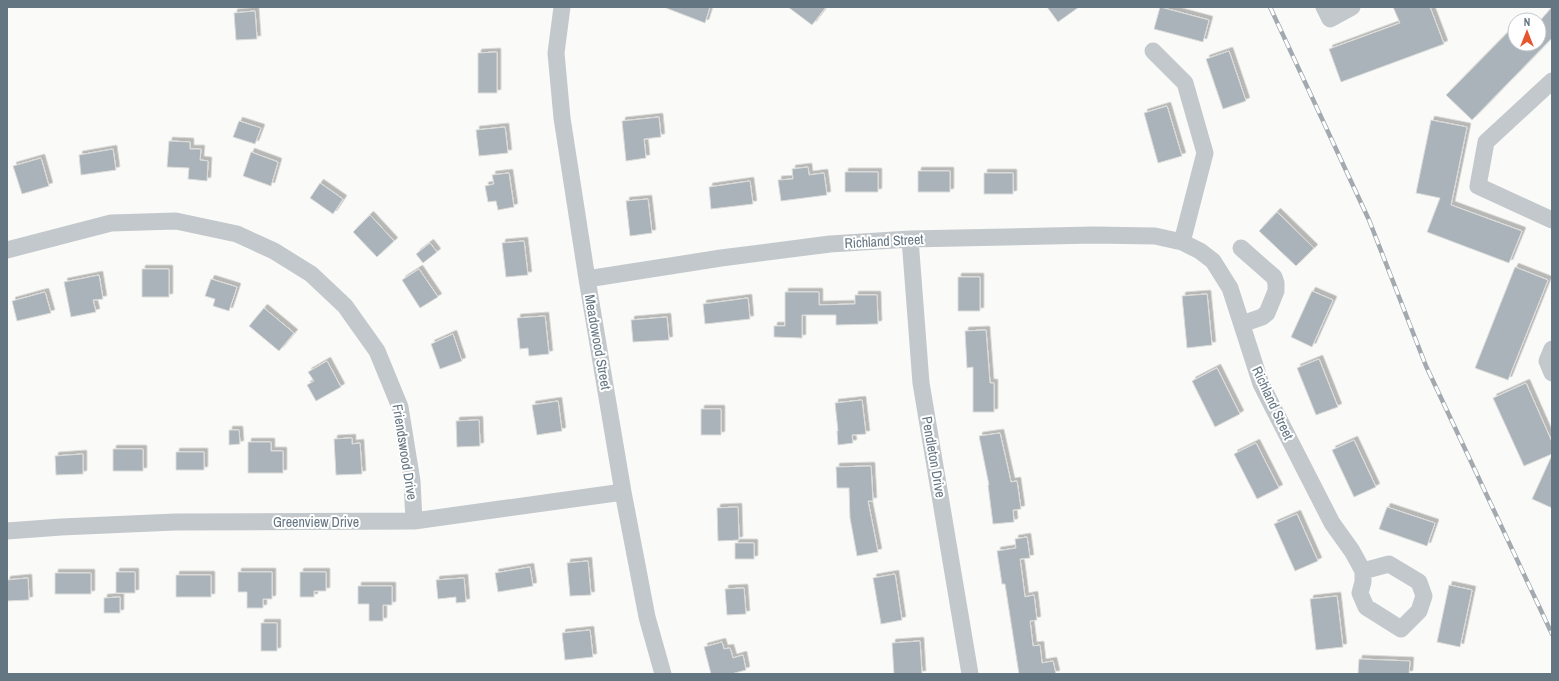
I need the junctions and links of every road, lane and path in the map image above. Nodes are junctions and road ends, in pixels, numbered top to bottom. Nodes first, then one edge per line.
1 (562, 7) edge
2 (1324, 7) edge
3 (1352, 7) edge
4 (1153, 51) dead end
5 (1552, 81) edge
6 (1552, 220) edge
7 (910, 239) junction
8 (1182, 242) junction
9 (1241, 248) dead end
10 (7, 250) edge
11 (587, 279) junction
12 (1242, 324) junction
13 (1552, 349) edge
14 (1552, 372) edge
15 (624, 492) junction
16 (414, 521) junction
17 (7, 531) edge
18 (1363, 571) dead end
19 (664, 674) edge
20 (970, 674) edge

1 - 11 street, Meadowood Street
2 - 3 street
4 - 8 street
5 - 6 street
7 - 8 street, Richland Street
7 - 11 street, Richland Street
7 - 20 street, Pendleton Drive
8 - 12 street, Richland Street
9 - 12 street
10 - 16 street, Friendswood Drive
11 - 15 street, Meadowood Street
12 - 18 street, Richland Street
13 - 14 street
15 - 16 street, Greenview Drive
15 - 19 street, Meadowood Street
16 - 17 street, Greenview Drive

